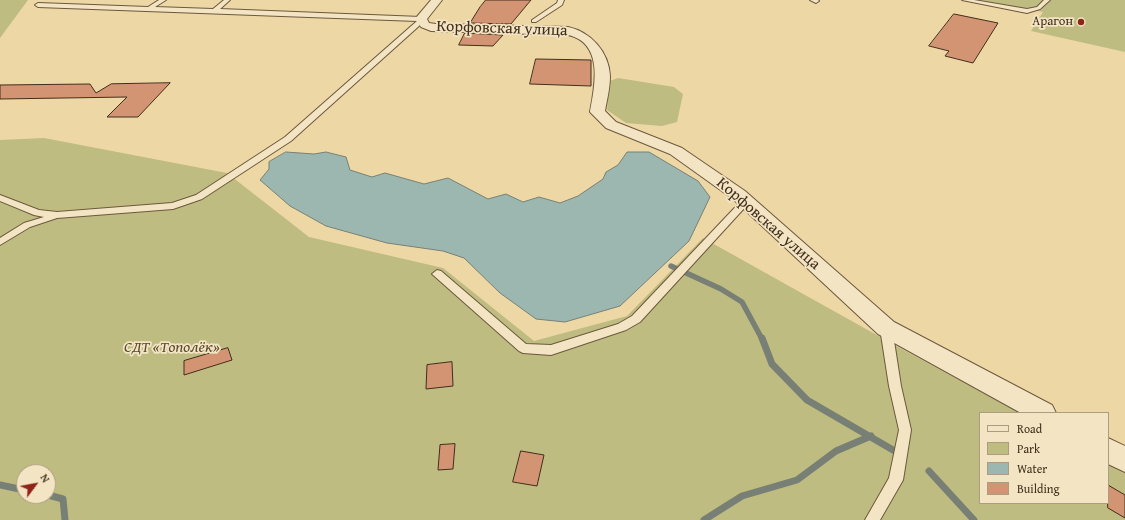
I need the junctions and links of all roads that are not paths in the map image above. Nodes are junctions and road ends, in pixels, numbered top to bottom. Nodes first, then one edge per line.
1 (163, 0) edge
2 (227, 0) edge
3 (437, 0) edge
4 (561, 0) edge
5 (965, 0) edge
6 (1047, 0) edge
7 (38, 5) dead end
8 (148, 9) junction
9 (214, 10) junction
10 (421, 19) junction
11 (534, 21) dead end
12 (0, 198) edge
13 (746, 201) junction
14 (57, 216) junction
15 (0, 242) edge
16 (437, 274) dead end
17 (886, 328) junction
18 (1041, 412) edge
19 (1109, 451) edge
20 (1125, 460) edge
21 (872, 520) edge

1 - 8 lane
2 - 9 lane
3 - 10 street
4 - 11 lane
5 - 6 lane
7 - 8 lane
8 - 9 lane
9 - 10 lane
10 - 13 street, Корфовская улица
10 - 14 lane
12 - 14 lane
13 - 16 lane
13 - 17 street, Корфовская улица
14 - 15 lane
17 - 18 street, Корфовская улица
17 - 21 lane
19 - 20 street

